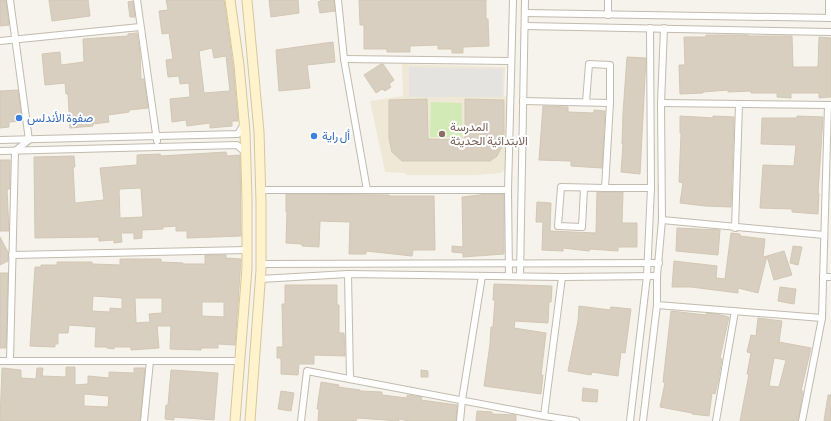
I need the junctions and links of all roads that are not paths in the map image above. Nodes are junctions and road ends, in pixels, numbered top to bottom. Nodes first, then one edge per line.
1 (10, 0) edge
2 (137, 0) edge
3 (230, 0) edge
4 (247, 0) edge
5 (338, 0) edge
6 (513, 0) edge
7 (525, 0) edge
8 (608, 0) edge
9 (829, 0) edge
10 (525, 13) junction
11 (608, 15) junction
12 (830, 18) edge
13 (525, 26) junction
14 (140, 27) junction
15 (650, 28) junction
16 (664, 28) junction
17 (831, 32) edge
18 (16, 39) junction
19 (0, 41) edge
20 (344, 59) junction
21 (511, 61) junction
22 (523, 101) junction
23 (586, 102) junction
24 (610, 103) junction
25 (661, 103) junction
26 (739, 104) junction
27 (829, 105) edge
28 (244, 124) junction
29 (156, 137) junction
30 (0, 140) edge
31 (28, 140) junction
32 (157, 147) junction
33 (15, 151) junction
34 (0, 152) edge
35 (246, 153) junction
36 (584, 188) junction
37 (605, 188) junction
38 (651, 188) junction
39 (260, 190) junction
40 (367, 190) junction
41 (508, 190) junction
42 (662, 220) junction
43 (735, 228) junction
44 (824, 235) junction
45 (247, 250) junction
46 (12, 255) junction
47 (509, 263) junction
48 (520, 263) junction
49 (647, 263) junction
50 (261, 264) junction
51 (659, 264) junction
52 (348, 274) junction
53 (482, 276) junction
54 (509, 276) junction
55 (520, 276) junction
56 (647, 276) junction
57 (658, 276) junction
58 (562, 277) junction
59 (823, 277) junction
60 (831, 277) edge
61 (260, 279) junction
62 (657, 305) junction
63 (735, 311) junction
64 (822, 318) junction
65 (0, 361) edge
66 (10, 361) junction
67 (150, 361) junction
68 (240, 361) junction
69 (350, 379) junction
70 (462, 400) junction
71 (544, 416) junction
72 (144, 421) edge
73 (235, 421) edge
74 (250, 421) edge
75 (301, 421) edge
76 (460, 421) edge
77 (576, 421) edge
78 (630, 421) edge
79 (643, 421) edge
80 (716, 421) edge
81 (802, 421) edge

1 - 18 street
2 - 14 street
3 - 28 main road
4 - 39 main road
5 - 20 street
6 - 21 street
7 - 10 street
8 - 11 street
9 - 12 street
10 - 11 street
10 - 13 street
11 - 12 street
13 - 15 street
13 - 22 street
14 - 18 street
14 - 29 street
15 - 16 street
15 - 38 street
16 - 17 street
16 - 25 street
18 - 19 street
18 - 31 street
20 - 21 street
20 - 40 street
21 - 41 street
22 - 23 street
22 - 48 street
23 - 24 street
23 - 24 street
24 - 37 street
25 - 26 street
25 - 42 street
26 - 27 street
26 - 43 street
27 - 44 street
28 - 29 street
28 - 35 main road
29 - 31 street
29 - 32 street
30 - 31 street
31 - 33 street
32 - 33 street
32 - 35 street
33 - 34 street
33 - 46 street
35 - 45 main road
36 - 36 street
36 - 37 street
37 - 38 street
38 - 49 street
39 - 40 street
39 - 50 main road
40 - 41 street
41 - 47 street
42 - 43 street
42 - 51 street
43 - 44 street
44 - 59 street
45 - 46 street
45 - 68 main road
46 - 66 street
47 - 48 street
47 - 50 street
47 - 54 street
48 - 49 street
48 - 55 street
49 - 51 street
49 - 56 street
50 - 61 main road
51 - 57 street
52 - 53 street
52 - 61 street
52 - 69 street
53 - 54 street
53 - 70 street
54 - 55 street
55 - 58 street
56 - 57 street
56 - 58 street
56 - 78 street
57 - 62 street
58 - 71 street
59 - 60 street
59 - 64 street
61 - 74 main road
62 - 63 street
62 - 79 street
63 - 64 street
63 - 80 street
64 - 81 street
65 - 66 street
66 - 67 street
67 - 68 street
67 - 72 street
68 - 73 main road
69 - 70 street
69 - 75 street
70 - 71 street
70 - 76 street
71 - 77 street

